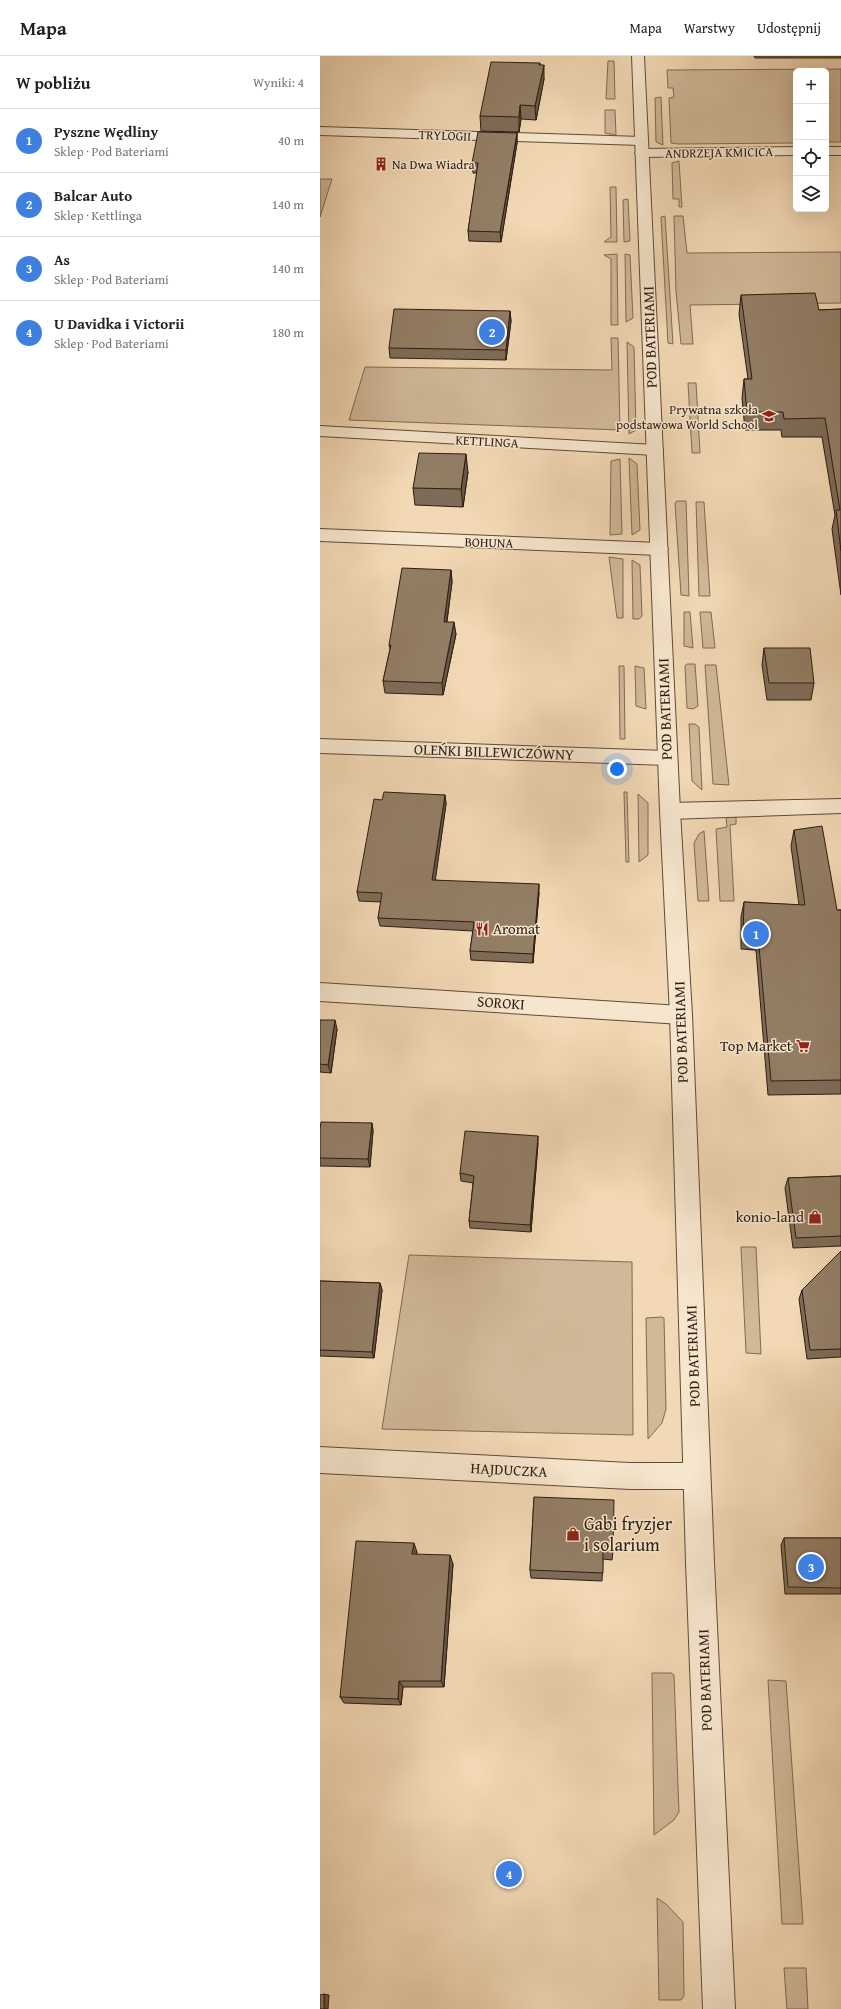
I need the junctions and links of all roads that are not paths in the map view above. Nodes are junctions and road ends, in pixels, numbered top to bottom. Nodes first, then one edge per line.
1 (638, 56) edge
2 (320, 131) edge
3 (642, 147) junction
4 (793, 151) edge
5 (829, 151) edge
6 (841, 151) edge
7 (320, 431) edge
8 (655, 450) junction
9 (320, 535) edge
10 (659, 549) junction
11 (320, 746) edge
12 (667, 758) junction
13 (841, 806) edge
14 (670, 811) junction
15 (320, 992) edge
16 (681, 1015) junction
17 (320, 1460) edge
18 (697, 1476) junction
19 (719, 2009) edge

1 - 3 street, POD BATERIAMI
2 - 3 street, TRYLOGII
3 - 4 street, ANDRZEJA KMICICA
3 - 8 street, POD BATERIAMI
5 - 6 street
7 - 8 street, KETTLINGA
8 - 10 street, POD BATERIAMI
9 - 10 street, BOHUNA
10 - 12 street, POD BATERIAMI
11 - 12 street, OLEŃKI BILLEWICZÓWNY
12 - 14 street, POD BATERIAMI
13 - 14 street
14 - 16 street, POD BATERIAMI
15 - 16 street, SOROKI
16 - 18 street, POD BATERIAMI
17 - 18 street, HAJDUCZKA
18 - 19 street, POD BATERIAMI

